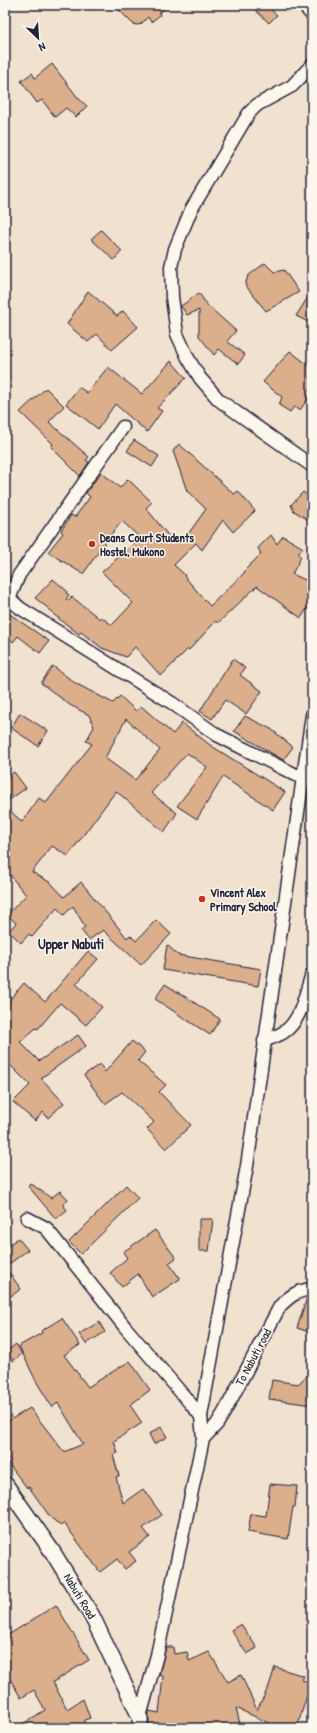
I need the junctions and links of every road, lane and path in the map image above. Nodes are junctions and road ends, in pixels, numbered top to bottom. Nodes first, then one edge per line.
1 (303, 5) edge
2 (312, 15) edge
3 (312, 65) edge
4 (123, 427) dead end
5 (312, 466) edge
6 (7, 597) edge
7 (312, 715) edge
8 (302, 778) junction
9 (312, 974) edge
10 (264, 1041) junction
11 (27, 1218) dead end
12 (312, 1289) edge
13 (201, 1416) junction
14 (204, 1438) junction
15 (5, 1484) edge
16 (140, 1723) edge

1 - 2 street
3 - 5 street
4 - 6 street
6 - 8 street
7 - 8 street
8 - 10 street
9 - 10 street
10 - 13 street
11 - 13 street
12 - 14 street, To Nabuti road
13 - 14 street
14 - 16 street
15 - 16 street, Nabuti Road

